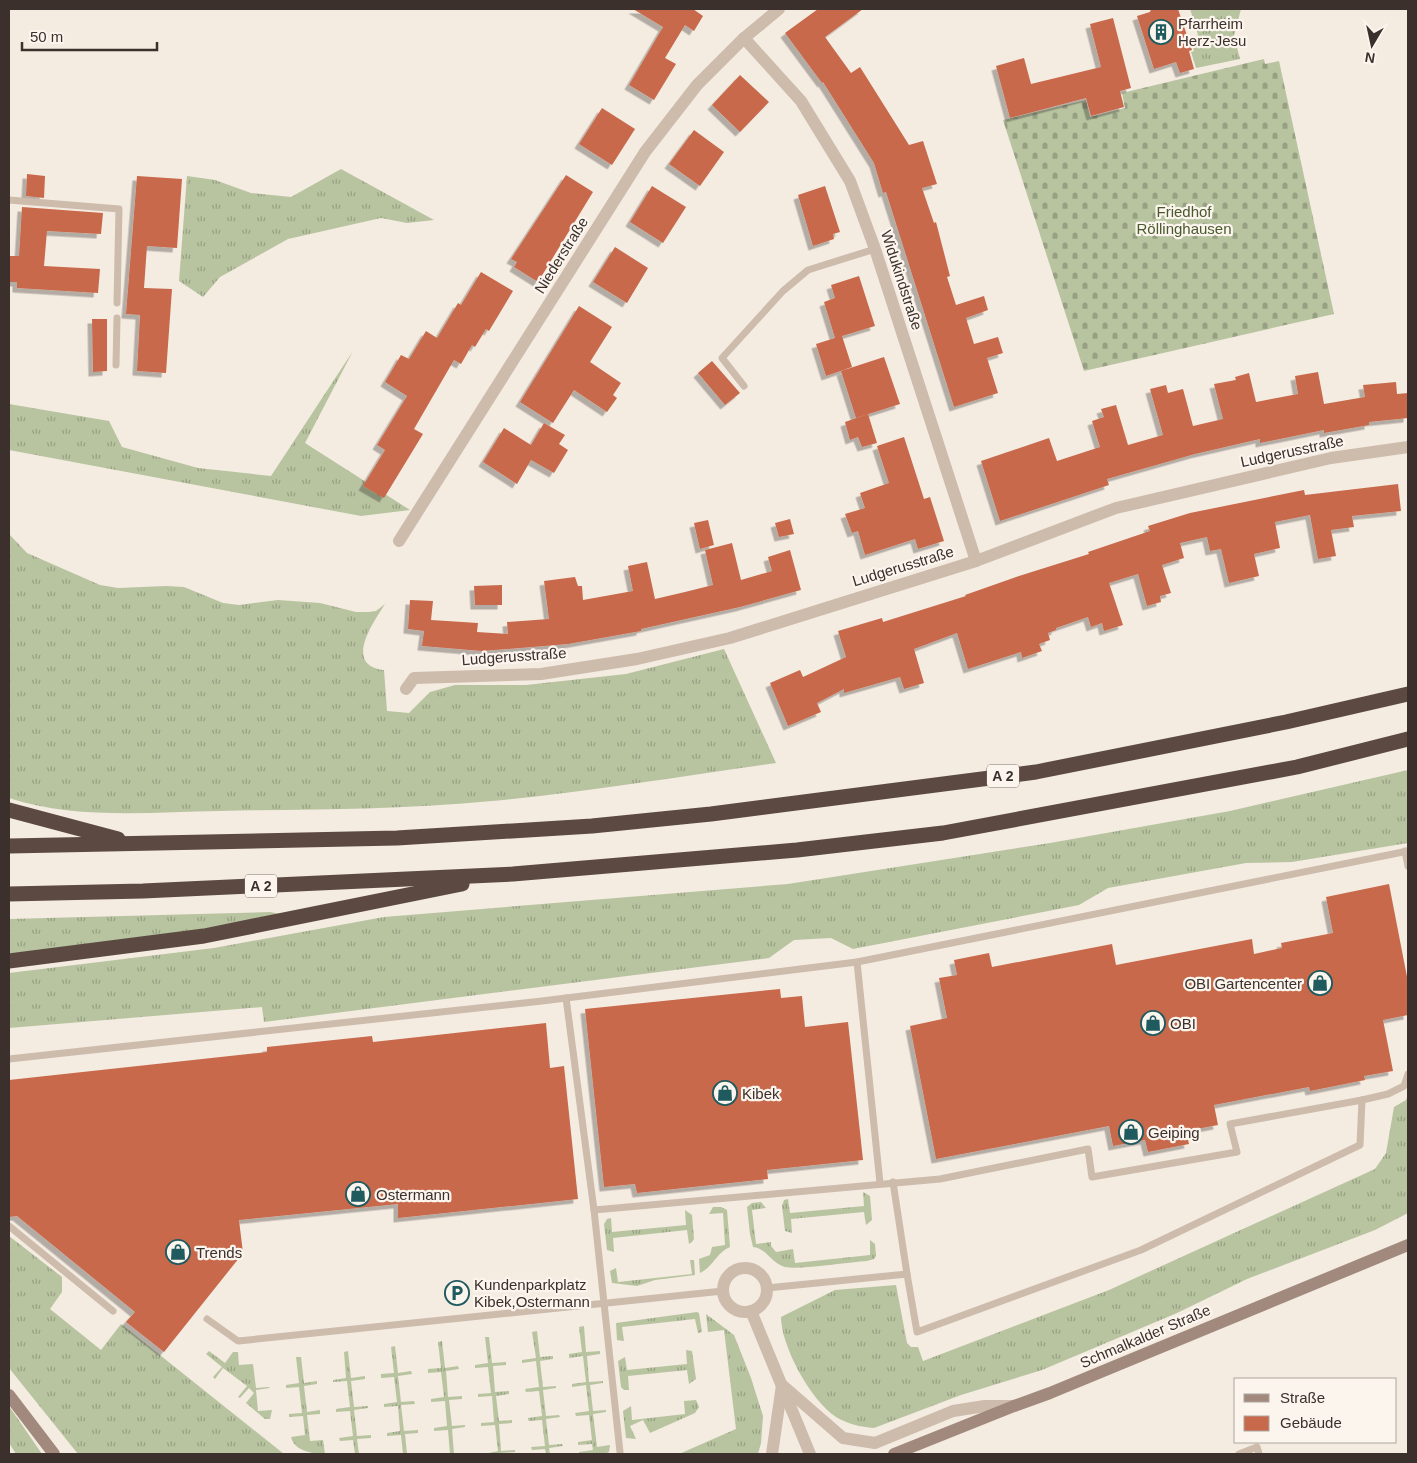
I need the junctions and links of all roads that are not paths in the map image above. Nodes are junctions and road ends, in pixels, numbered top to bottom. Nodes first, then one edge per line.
1 (779, 9) edge
2 (744, 38) junction
3 (9, 200) edge
4 (875, 249) junction
5 (117, 303) dead end
6 (117, 318) dead end
7 (116, 366) dead end
8 (744, 386) dead end
9 (1408, 447) edge
10 (399, 541) dead end
11 (976, 560) junction
12 (406, 690) dead end
13 (1408, 694) edge
14 (1408, 739) edge
15 (9, 810) edge
16 (136, 844) junction
17 (9, 846) edge
18 (1407, 851) edge
19 (1408, 866) edge
20 (513, 874) junction
21 (9, 894) edge
22 (9, 961) edge
23 (857, 962) junction
24 (566, 998) junction
25 (9, 1059) edge
26 (1408, 1074) edge
27 (1362, 1100) junction
28 (893, 1182) junction
29 (880, 1183) junction
30 (594, 1210) junction
31 (9, 1226) edge
32 (1408, 1244) edge
33 (907, 1274) junction
34 (767, 1288) junction
35 (723, 1291) junction
36 (604, 1302) junction
37 (113, 1311) dead end
38 (751, 1311) junction
39 (207, 1319) dead end
40 (782, 1385) junction
41 (9, 1395) edge
42 (1014, 1406) junction
43 (620, 1452) dead end
44 (54, 1454) edge
45 (772, 1454) edge
46 (810, 1454) edge
47 (894, 1454) edge
48 (1239, 1454) edge
49 (1260, 1454) edge

1 - 2 street, Niederstraße
2 - 4 street, Widukindstraße
2 - 10 street, Niederstraße
3 - 5 lane
4 - 8 lane
4 - 11 street, Widukindstraße
6 - 7 lane
9 - 11 street, Ludgerusstraße
11 - 12 street, Ludgerusstraße
13 - 16 highway, A 2
14 - 20 highway, A 2
15 - 16 highway
16 - 17 highway, A 2
18 - 19 lane
18 - 23 lane
20 - 21 highway, A 2
20 - 22 highway
23 - 24 lane
23 - 29 lane
24 - 25 lane
24 - 30 lane
26 - 27 lane
27 - 28 lane
27 - 33 lane
28 - 29 lane
28 - 33 lane
29 - 30 lane
30 - 36 lane
31 - 37 lane
32 - 42 main road, Schmalkalder Straße
33 - 34 lane
34 - 35 street
34 - 38 street
35 - 36 lane
35 - 38 street
36 - 39 lane
36 - 43 lane
38 - 40 street
40 - 42 street
40 - 45 street
40 - 46 street
41 - 44 main road
42 - 47 main road, Schmalkalder Straße
48 - 49 lane

